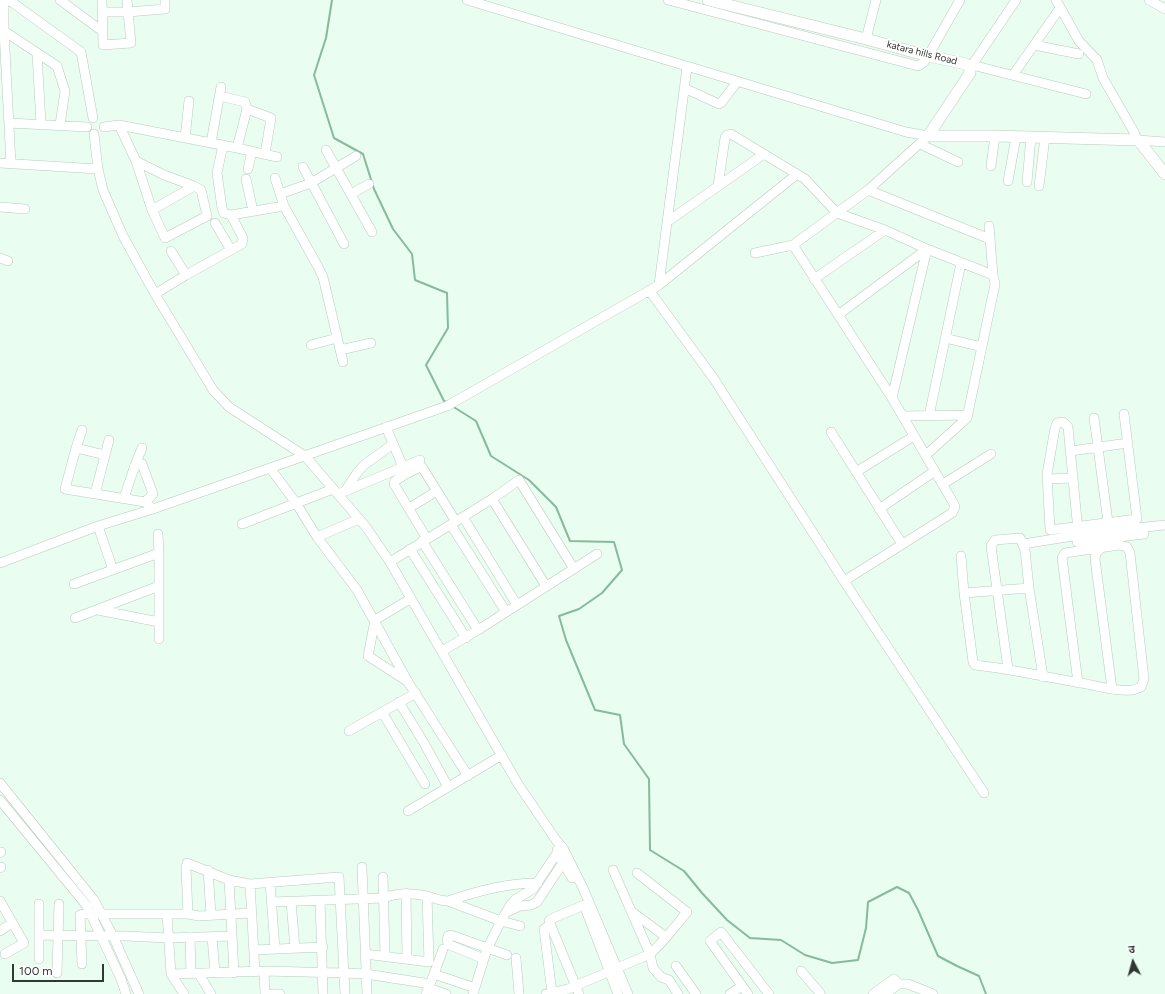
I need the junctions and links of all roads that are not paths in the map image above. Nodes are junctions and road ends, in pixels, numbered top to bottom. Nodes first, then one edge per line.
1 (5, 0) edge
2 (9, 0) edge
3 (102, 0) edge
4 (127, 0) edge
5 (165, 0) edge
6 (467, 0) edge
7 (668, 0) edge
8 (708, 0) edge
9 (876, 0) edge
10 (960, 0) edge
11 (1016, 0) edge
12 (1149, 0) edge
13 (66, 2) edge
14 (1058, 4) edge
15 (1165, 9) edge
16 (102, 12) junction
17 (128, 12) junction
18 (4, 31) junction
19 (102, 31) junction
20 (866, 39) junction
21 (1034, 45) junction
22 (37, 54) junction
23 (1079, 54) dead end
24 (928, 56) junction
25 (971, 66) junction
26 (687, 67) junction
27 (1013, 76) junction
28 (737, 82) junction
29 (684, 88) junction
30 (1086, 94) dead end
31 (189, 102) dead end
32 (248, 109) junction
33 (93, 118) junction
34 (9, 124) junction
35 (41, 124) junction
36 (60, 125) junction
37 (120, 125) junction
38 (88, 127) junction
39 (104, 127) junction
40 (929, 133) junction
41 (94, 134) junction
42 (995, 136) junction
43 (1016, 137) junction
44 (1031, 137) junction
45 (1045, 137) junction
46 (1136, 137) junction
47 (185, 138) junction
48 (1165, 142) edge
49 (211, 143) junction
50 (223, 145) junction
51 (237, 148) junction
52 (326, 150) dead end
53 (252, 151) junction
54 (265, 154) junction
55 (764, 154) junction
56 (356, 156) dead end
57 (277, 157) dead end
58 (136, 161) junction
59 (958, 162) dead end
60 (0, 164) edge
61 (12, 164) junction
62 (303, 166) dead end
63 (991, 166) dead end
64 (337, 168) junction
65 (98, 169) junction
66 (797, 174) junction
67 (1165, 174) edge
68 (274, 178) dead end
69 (1008, 181) dead end
70 (1027, 182) dead end
71 (312, 183) junction
72 (369, 184) dead end
73 (194, 186) junction
74 (718, 186) junction
75 (1039, 186) dead end
76 (868, 190) junction
77 (280, 194) junction
78 (351, 194) junction
79 (284, 206) junction
80 (0, 207) edge
81 (25, 209) dead end
82 (152, 210) junction
83 (253, 211) junction
84 (837, 213) junction
85 (231, 215) junction
86 (216, 222) dead end
87 (667, 222) junction
88 (989, 226) dead end
89 (885, 230) junction
90 (372, 232) dead end
91 (990, 239) junction
92 (344, 244) dead end
93 (792, 245) junction
94 (927, 249) junction
95 (231, 250) junction
96 (171, 251) dead end
97 (755, 253) dead end
98 (961, 263) junction
99 (186, 275) junction
100 (993, 275) junction
101 (814, 278) junction
102 (659, 285) junction
103 (649, 290) junction
104 (155, 294) junction
105 (838, 316) junction
106 (337, 338) junction
107 (945, 338) junction
108 (371, 343) dead end
109 (310, 345) dead end
110 (982, 347) junction
111 (340, 350) junction
112 (343, 362) dead end
113 (892, 398) junction
114 (1124, 414) dead end
115 (968, 415) junction
116 (902, 416) junction
117 (929, 416) junction
118 (1094, 418) dead end
119 (386, 427) junction
120 (82, 430) dead end
121 (831, 432) dead end
122 (914, 436) junction
123 (109, 440) dead end
124 (1128, 443) junction
125 (393, 444) junction
126 (1098, 447) junction
127 (76, 448) junction
128 (142, 448) dead end
129 (1071, 451) junction
130 (991, 454) dead end
131 (105, 455) junction
132 (926, 455) junction
133 (305, 456) junction
134 (420, 460) dead end
135 (135, 465) junction
136 (270, 468) junction
137 (404, 470) junction
138 (935, 471) junction
139 (856, 472) junction
140 (1073, 478) junction
141 (1047, 479) junction
142 (943, 484) junction
143 (339, 491) junction
144 (437, 491) junction
145 (95, 494) junction
146 (153, 494) junction
147 (124, 498) junction
148 (492, 499) junction
149 (145, 502) junction
150 (296, 503) junction
151 (409, 508) junction
152 (153, 509) junction
153 (879, 509) junction
154 (463, 517) junction
155 (360, 519) junction
156 (452, 521) junction
157 (242, 524) dead end
158 (1137, 524) junction
159 (1165, 525) edge
160 (98, 526) junction
161 (1050, 530) junction
162 (1165, 531) edge
163 (158, 534) dead end
164 (1112, 534) junction
165 (1079, 535) junction
166 (317, 537) junction
167 (423, 538) junction
168 (1064, 538) junction
169 (902, 544) junction
170 (1025, 544) junction
171 (1100, 548) junction
172 (410, 549) junction
173 (159, 553) junction
174 (597, 554) dead end
175 (961, 556) dead end
176 (390, 562) junction
177 (491, 562) junction
178 (0, 563) edge
179 (574, 568) junction
180 (113, 570) junction
181 (479, 570) junction
182 (844, 581) junction
183 (74, 584) dead end
184 (159, 586) junction
185 (450, 586) junction
186 (546, 586) junction
187 (1029, 588) junction
188 (996, 591) junction
189 (964, 593) junction
190 (438, 594) junction
191 (410, 599) junction
192 (517, 605) junction
193 (97, 610) junction
194 (506, 612) junction
195 (75, 618) dead end
196 (375, 620) junction
197 (159, 622) junction
198 (478, 630) junction
199 (466, 638) junction
200 (159, 639) dead end
201 (442, 651) junction
202 (1008, 670) junction
203 (1043, 677) junction
204 (408, 682) junction
205 (1078, 683) junction
206 (1112, 689) junction
207 (416, 693) junction
208 (399, 702) junction
209 (382, 712) junction
210 (349, 731) dead end
211 (502, 755) junction
212 (468, 776) junction
213 (0, 784) edge
214 (425, 784) dead end
215 (448, 787) junction
216 (984, 793) dead end
217 (0, 800) edge
218 (408, 810) dead end
219 (44, 836) junction
220 (36, 842) junction
221 (562, 855) junction
222 (362, 867) dead end
223 (208, 870) junction
224 (613, 870) dead end
225 (637, 873) dead end
226 (383, 876) dead end
227 (71, 878) junction
228 (229, 880) junction
229 (270, 882) junction
230 (538, 883) junction
231 (250, 884) junction
232 (406, 893) junction
233 (427, 896) junction
234 (364, 898) junction
235 (384, 898) junction
236 (341, 899) junction
237 (320, 900) junction
238 (539, 900) junction
239 (0, 901) edge
240 (448, 901) junction
241 (272, 902) junction
242 (291, 902) junction
243 (39, 904) dead end
244 (59, 904) dead end
245 (584, 905) junction
246 (630, 910) junction
247 (507, 912) junction
248 (251, 913) junction
249 (91, 914) junction
250 (102, 914) junction
251 (167, 914) junction
252 (188, 914) junction
253 (231, 914) junction
254 (211, 915) junction
255 (501, 921) junction
256 (12, 923) junction
257 (550, 925) junction
258 (520, 926) dead end
259 (0, 931) edge
260 (39, 935) junction
261 (58, 936) junction
262 (81, 936) junction
263 (100, 936) junction
264 (212, 936) junction
265 (232, 936) junction
266 (190, 937) junction
267 (666, 937) junction
268 (168, 938) junction
269 (114, 940) junction
270 (323, 947) junction
271 (295, 948) junction
272 (275, 949) junction
273 (443, 949) dead end
274 (487, 949) junction
275 (254, 950) junction
276 (5, 954) dead end
277 (366, 954) junction
278 (650, 954) junction
279 (385, 956) junction
280 (39, 959) dead end
281 (407, 959) junction
282 (484, 960) junction
283 (82, 964) dead end
284 (676, 966) dead end
285 (613, 971) junction
286 (801, 971) dead end
287 (57, 972) dead end
288 (234, 972) junction
289 (259, 972) junction
290 (344, 972) junction
291 (215, 973) junction
292 (322, 973) junction
293 (171, 974) junction
294 (195, 974) junction
295 (366, 974) junction
296 (434, 974) junction
297 (899, 984) junction
298 (742, 986) junction
299 (426, 988) edge
300 (474, 991) edge
301 (573, 991) edge
302 (890, 993) edge
303 (126, 994) edge
304 (139, 994) edge
305 (184, 994) edge
306 (211, 994) edge
307 (265, 994) edge
308 (271, 994) edge
309 (280, 994) edge
310 (324, 994) edge
311 (345, 994) edge
312 (366, 994) edge
313 (446, 994) edge
314 (519, 994) edge
315 (549, 994) edge
316 (618, 994) edge
317 (628, 994) edge
318 (678, 994) edge
319 (696, 994) edge
320 (730, 994) edge
321 (748, 994) edge
322 (769, 994) edge
323 (819, 994) edge
324 (873, 994) edge
325 (933, 994) edge

1 - 18 street
2 - 33 street
3 - 16 street
4 - 17 street
5 - 17 street
6 - 26 street
7 - 24 street
8 - 20 main road, katara hills Road
9 - 20 street
10 - 24 street
11 - 25 street
12 - 15 street
13 - 19 street
14 - 21 street
14 - 46 street
16 - 17 street
16 - 19 street
17 - 19 street
18 - 22 street
18 - 34 street
20 - 24 main road, katara hills Road
21 - 23 street
21 - 27 street
22 - 35 street
22 - 36 street
24 - 25 main road, katara hills Road
25 - 27 street
25 - 40 main road, katara hills Road
26 - 28 street
26 - 29 street
27 - 30 street
28 - 29 street
28 - 40 street
29 - 87 street
31 - 47 street
32 - 49 street
32 - 51 street
32 - 54 street
33 - 38 street
33 - 39 street
34 - 35 street
34 - 61 street
35 - 36 street
36 - 38 street
37 - 39 street
37 - 47 street
37 - 58 street
38 - 41 street
39 - 41 street
40 - 42 main road
40 - 59 street
40 - 76 street
41 - 65 street
42 - 43 main road
42 - 63 street
43 - 44 main road
43 - 69 street
44 - 45 main road
44 - 70 street
45 - 46 main road
45 - 75 street
46 - 48 street
46 - 67 main road
47 - 49 street
49 - 50 street
50 - 51 street
50 - 85 street
51 - 53 street
52 - 64 street
53 - 54 street
53 - 83 street
54 - 57 street
55 - 66 street
55 - 74 street
55 - 74 street
56 - 64 street
58 - 73 street
58 - 82 street
60 - 61 street
61 - 65 street
62 - 71 street
64 - 71 street
64 - 78 street
65 - 104 street
66 - 84 street
66 - 102 street
68 - 77 street
71 - 77 street
71 - 92 street
72 - 78 street
73 - 82 street
73 - 82 street
74 - 87 street
76 - 84 street
76 - 91 street
77 - 79 street
78 - 90 street
79 - 83 street
79 - 106 street
80 - 81 street
83 - 85 street
84 - 89 street
84 - 93 street
85 - 95 street
86 - 95 street
87 - 102 street
88 - 91 street
89 - 94 street
89 - 101 street
91 - 100 street
93 - 97 street
93 - 101 street
94 - 98 street
94 - 105 street
94 - 113 street
95 - 99 street
96 - 99 street
98 - 100 street
98 - 107 street
99 - 104 street
100 - 110 street
101 - 105 street
102 - 103 street
103 - 119 street
103 - 182 street
104 - 133 street
105 - 113 street
106 - 109 street
106 - 111 street
107 - 110 street
107 - 117 street
108 - 111 street
110 - 115 street
111 - 112 street
113 - 116 street
114 - 124 street
115 - 117 street
115 - 132 street
116 - 117 street
116 - 122 street
118 - 126 street
119 - 125 street
119 - 133 street
120 - 127 street
121 - 139 street
122 - 132 street
122 - 139 street
123 - 131 street
124 - 126 street
124 - 158 street
125 - 137 street
125 - 143 street
126 - 129 street
126 - 164 street
127 - 131 street
127 - 145 street
128 - 135 street
129 - 140 street
129 - 141 street
130 - 142 street
131 - 145 street
132 - 138 street
133 - 136 street
133 - 143 street
134 - 137 street
135 - 146 street
135 - 147 street
136 - 150 street
136 - 152 street
137 - 143 street
137 - 144 street
137 - 151 street
138 - 142 street
138 - 153 street
139 - 153 street
140 - 141 street
140 - 165 street
141 - 161 street
142 - 169 street
143 - 150 street
143 - 155 street
144 - 151 street
144 - 156 street
145 - 147 street
146 - 149 street
146 - 152 street
147 - 149 street
148 - 154 street
148 - 179 street
148 - 186 street
149 - 152 street
150 - 157 street
150 - 166 street
151 - 167 street
152 - 160 street
153 - 169 street
154 - 156 street
154 - 177 street
155 - 166 street
155 - 176 street
156 - 167 street
156 - 181 street
158 - 159 street
158 - 164 street
160 - 178 street
160 - 180 street
161 - 165 street
161 - 168 street
162 - 164 street
163 - 173 street
164 - 165 street
164 - 165 street
164 - 171 street
164 - 206 street
165 - 168 street
165 - 170 street
166 - 196 street
167 - 172 street
167 - 185 street
168 - 170 street
169 - 182 street
170 - 187 street
170 - 188 street
171 - 205 street
171 - 206 street
172 - 176 street
172 - 190 street
173 - 180 street
173 - 184 street
174 - 179 street
175 - 189 street
176 - 191 street
177 - 181 street
177 - 192 street
179 - 186 street
180 - 183 street
181 - 194 street
182 - 216 street
184 - 193 street
184 - 197 street
185 - 190 street
185 - 198 street
186 - 192 street
187 - 188 street
187 - 203 street
188 - 189 street
188 - 202 street
189 - 202 street
190 - 199 street
191 - 196 street
191 - 201 street
192 - 194 street
193 - 195 street
193 - 197 street
194 - 198 street
196 - 204 street
196 - 204 street
197 - 200 street
198 - 199 street
199 - 201 street
201 - 211 street
202 - 203 street
203 - 205 street
204 - 207 street
205 - 206 street
207 - 208 street
207 - 212 street
208 - 209 street
208 - 215 street
209 - 210 street
209 - 214 street
211 - 212 street
211 - 221 street
212 - 215 street
213 - 219 street
215 - 218 street
217 - 220 street
219 - 220 street
219 - 227 street
220 - 227 street
221 - 230 street
221 - 238 street
221 - 245 street
221 - 285 street
222 - 234 street
223 - 228 street
223 - 252 street
223 - 254 street
224 - 246 street
225 - 267 street
226 - 235 street
227 - 249 street
227 - 250 street
228 - 231 street
228 - 253 street
229 - 231 street
229 - 236 street
229 - 241 street
230 - 238 street
230 - 240 street
230 - 247 street
231 - 248 street
232 - 233 street
232 - 235 street
232 - 281 street
233 - 240 street
233 - 281 street
234 - 235 street
234 - 236 street
234 - 277 street
235 - 279 street
236 - 237 street
236 - 290 street
237 - 242 street
237 - 270 street
238 - 247 street
239 - 256 street
240 - 255 street
241 - 242 street
241 - 272 street
242 - 271 street
243 - 260 street
244 - 261 street
245 - 257 street
245 - 285 street
246 - 267 street
246 - 278 street
247 - 255 street
248 - 253 street
248 - 275 street
249 - 250 street
249 - 262 street
249 - 263 street
250 - 251 street
250 - 269 street
251 - 252 street
251 - 268 street
252 - 254 street
253 - 254 street
253 - 265 street
255 - 258 street
255 - 274 street
256 - 259 street
256 - 276 street
257 - 301 street
257 - 315 street
260 - 261 street
260 - 280 street
261 - 262 street
261 - 287 street
262 - 263 street
262 - 283 street
263 - 269 street
263 - 303 street
264 - 265 street
264 - 266 street
264 - 291 street
265 - 288 street
266 - 268 street
266 - 294 street
267 - 278 street
268 - 269 street
268 - 293 street
269 - 304 street
270 - 271 street
270 - 292 street
271 - 272 street
272 - 275 street
273 - 296 street
274 - 282 street
274 - 282 street
274 - 314 street
275 - 289 street
277 - 279 street
277 - 295 street
278 - 285 street
278 - 318 street
279 - 281 street
282 - 300 street
284 - 319 street
285 - 301 street
285 - 316 street
285 - 317 street
286 - 323 street
288 - 289 street
288 - 291 street
289 - 292 street
289 - 307 street
290 - 292 street
290 - 295 street
290 - 311 street
291 - 294 street
292 - 310 street
293 - 294 street
293 - 305 street
294 - 306 street
295 - 299 street
295 - 312 street
296 - 299 street
296 - 300 street
297 - 302 street
297 - 324 street
297 - 325 street
298 - 320 street
298 - 321 street
298 - 322 street
299 - 313 street
301 - 315 street
308 - 309 street

